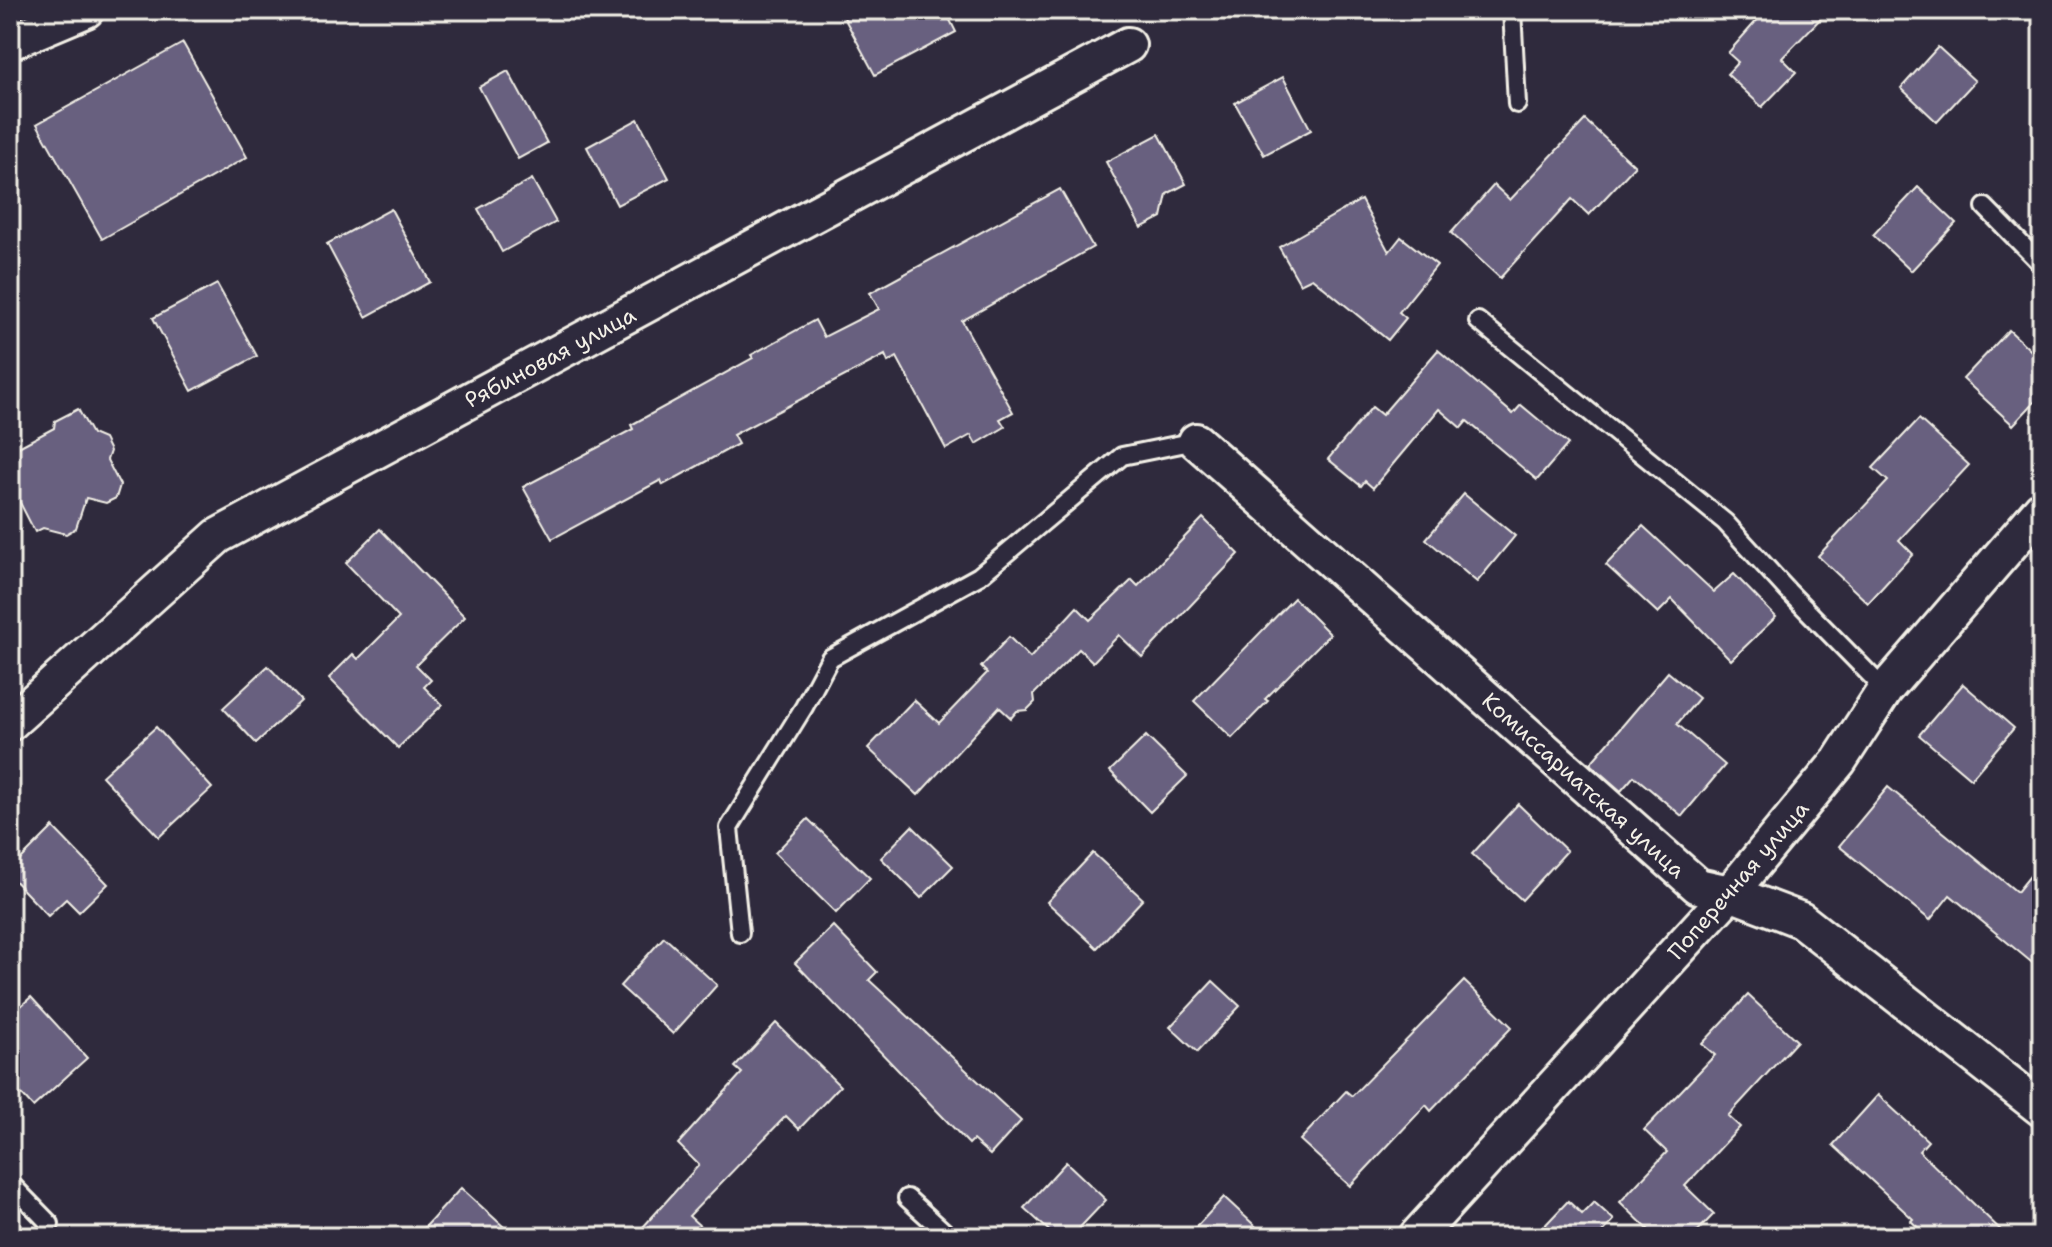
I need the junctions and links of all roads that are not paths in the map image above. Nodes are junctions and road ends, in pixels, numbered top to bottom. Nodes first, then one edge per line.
1 (86, 10) edge
2 (1512, 10) edge
3 (10, 42) edge
4 (1128, 45) dead end
5 (1517, 104) dead end
6 (1985, 207) dead end
7 (2042, 265) edge
8 (1478, 321) dead end
9 (1196, 441) joint
10 (2042, 508) edge
11 (1885, 690) junction
12 (10, 723) edge
13 (1730, 893) junction
14 (740, 933) dead end
15 (2042, 1109) edge
16 (10, 1183) edge
17 (907, 1198) dead end
18 (50, 1224) dead end
19 (950, 1237) edge
20 (1416, 1237) edge

1 - 3 street
2 - 5 lane
4 - 12 street, Рябиновая улица
6 - 7 lane
8 - 11 lane
9 - 13 street, Комиссариатская улица
9 - 14 lane
10 - 11 street, Поперечная улица
11 - 13 street, Поперечная улица
13 - 15 street, Комиссариатская улица
13 - 20 street, Поперечная улица
16 - 18 lane
17 - 19 lane

